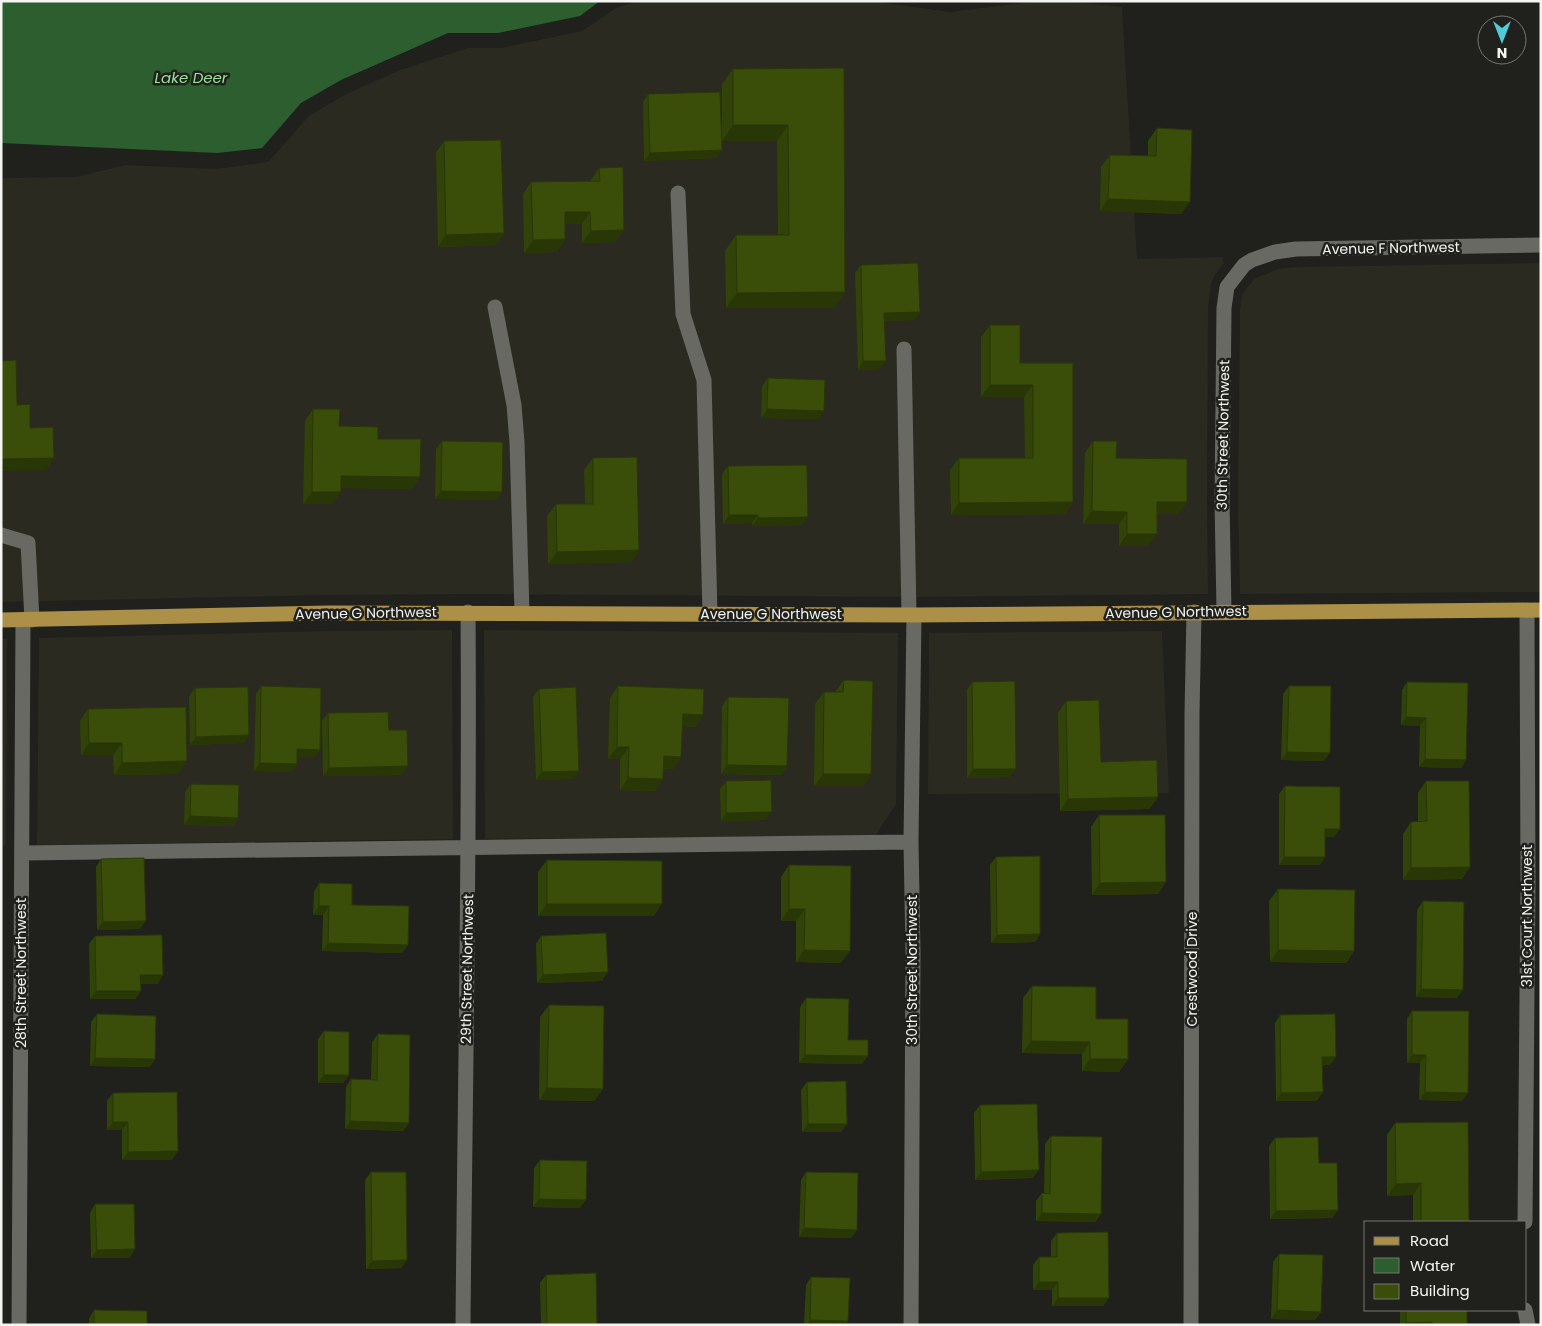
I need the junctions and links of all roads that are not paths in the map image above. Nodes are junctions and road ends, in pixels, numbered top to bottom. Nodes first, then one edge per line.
1 (678, 193) dead end
2 (1541, 245) edge
3 (1244, 265) joint
4 (495, 307) dead end
5 (904, 349) dead end
6 (1, 535) edge
7 (1534, 610) edge
8 (1224, 611) junction
9 (468, 612) junction
10 (522, 612) junction
11 (1194, 612) junction
12 (710, 614) junction
13 (912, 615) junction
14 (1, 620) edge
15 (28, 620) junction
16 (911, 842) junction
17 (469, 848) junction
18 (22, 853) junction
19 (1525, 1221) edge
20 (1525, 1311) edge
21 (19, 1325) edge
22 (463, 1325) edge
23 (911, 1325) edge
24 (1191, 1325) edge
25 (1528, 1325) edge

1 - 12 street
2 - 3 street, Avenue F Northwest
3 - 8 street, 30th Street Northwest
4 - 10 street
5 - 13 street, 30th Street Northwest
6 - 15 street, 28th Street Northwest
7 - 8 main road, Avenue G Northwest
7 - 19 street, 31st Court Northwest
8 - 11 main road, Avenue G Northwest
9 - 10 main road, Avenue G Northwest
9 - 15 main road, Avenue G Northwest
9 - 17 street, 29th Street Northwest
10 - 12 main road, Avenue G Northwest
11 - 13 main road, Avenue G Northwest
11 - 24 street, Crestwood Drive
12 - 13 main road, Avenue G Northwest
13 - 16 street, 30th Street Northwest
14 - 15 main road, Avenue G Northwest
15 - 18 street, 28th Street Northwest
16 - 17 street
16 - 23 street, 30th Street Northwest
17 - 18 street
17 - 22 street, 29th Street Northwest
18 - 21 street, 28th Street Northwest
20 - 25 street

